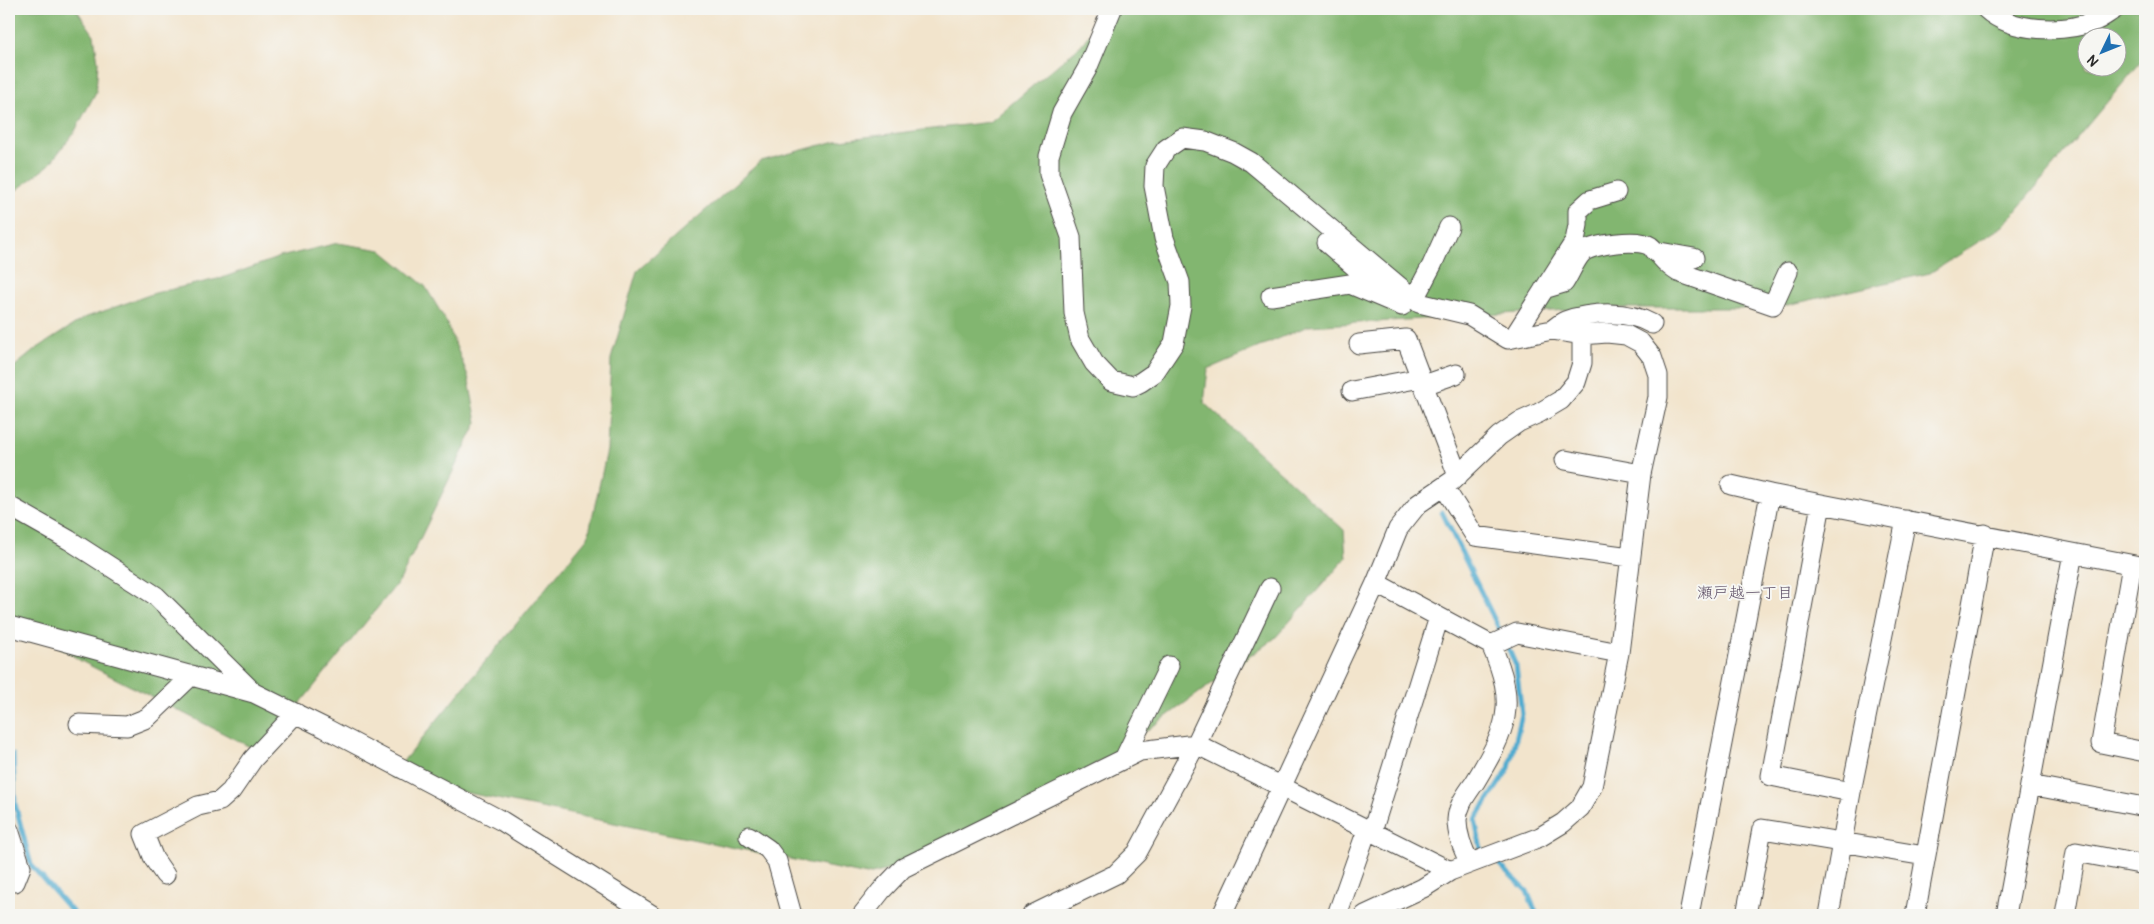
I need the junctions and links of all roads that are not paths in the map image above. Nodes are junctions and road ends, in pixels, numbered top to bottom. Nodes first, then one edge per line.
1 (1112, 9) edge
2 (1986, 9) edge
3 (2115, 9) edge
4 (1616, 192) dead end
5 (1449, 227) dead end
6 (1327, 243) dead end
7 (1654, 251) junction
8 (1694, 258) dead end
9 (1788, 272) dead end
10 (1544, 289) junction
11 (1271, 296) dead end
12 (1412, 302) junction
13 (1652, 324) dead end
14 (1552, 330) junction
15 (1582, 335) junction
16 (1513, 338) junction
17 (1359, 344) dead end
18 (1456, 374) dead end
19 (1422, 382) junction
20 (1352, 391) dead end
21 (1564, 460) dead end
22 (1641, 474) junction
23 (1451, 482) junction
24 (1731, 485) dead end
25 (1770, 494) junction
26 (1821, 504) junction
27 (9, 506) edge
28 (1906, 520) junction
29 (1985, 534) junction
30 (2073, 553) junction
31 (1630, 557) junction
32 (2138, 566) edge
33 (1376, 583) junction
34 (1270, 588) dead end
35 (1439, 617) junction
36 (9, 626) edge
37 (1492, 645) junction
38 (1619, 653) junction
39 (1169, 666) dead end
40 (192, 675) junction
41 (254, 692) junction
42 (296, 713) junction
43 (79, 724) dead end
44 (1196, 744) junction
45 (2145, 752) edge
46 (1124, 759) junction
47 (2030, 785) junction
48 (1282, 786) junction
49 (1851, 792) junction
50 (2145, 807) edge
51 (9, 830) edge
52 (1369, 831) junction
53 (750, 836) dead end
54 (1842, 843) junction
55 (1925, 856) junction
56 (1470, 864) junction
57 (2145, 865) edge
58 (1450, 871) junction
59 (165, 875) dead end
60 (11, 885) edge
61 (652, 915) edge
62 (792, 915) edge
63 (862, 915) edge
64 (1032, 915) edge
65 (1222, 915) edge
66 (1337, 915) edge
67 (1364, 915) edge
68 (1690, 915) edge
69 (1746, 915) edge
70 (1829, 915) edge
71 (1915, 915) edge
72 (2006, 915) edge
73 (2065, 915) edge

1 - 12 street
2 - 3 street
4 - 10 street
5 - 12 street
6 - 12 street
7 - 8 street
7 - 9 street
7 - 10 street
10 - 16 street
11 - 12 street
12 - 16 street
13 - 14 street
14 - 15 street
14 - 16 street
15 - 22 street
15 - 23 street
17 - 19 street
18 - 19 street
19 - 20 street
19 - 23 street
21 - 22 street
22 - 31 street
23 - 31 street
23 - 33 street
24 - 25 street
25 - 26 street
25 - 68 street
26 - 28 street
26 - 49 street
27 - 41 street
28 - 29 street
28 - 49 street
29 - 30 street
29 - 55 street
30 - 32 street
30 - 47 street
31 - 38 street
32 - 45 street
33 - 35 street
33 - 48 street
34 - 44 street
35 - 37 street
35 - 52 street
36 - 40 street
37 - 38 street
37 - 56 street
38 - 56 street
39 - 46 street
40 - 41 street
40 - 43 street
41 - 42 street
42 - 59 street
42 - 61 street
44 - 46 street
44 - 48 street
44 - 64 street
46 - 63 street
47 - 50 street
47 - 72 street
48 - 52 street
48 - 65 street
49 - 54 street
51 - 60 street
52 - 58 street
52 - 66 street
53 - 62 street
54 - 55 street
54 - 69 street
54 - 70 street
55 - 71 street
56 - 58 street
57 - 73 street
58 - 67 street

